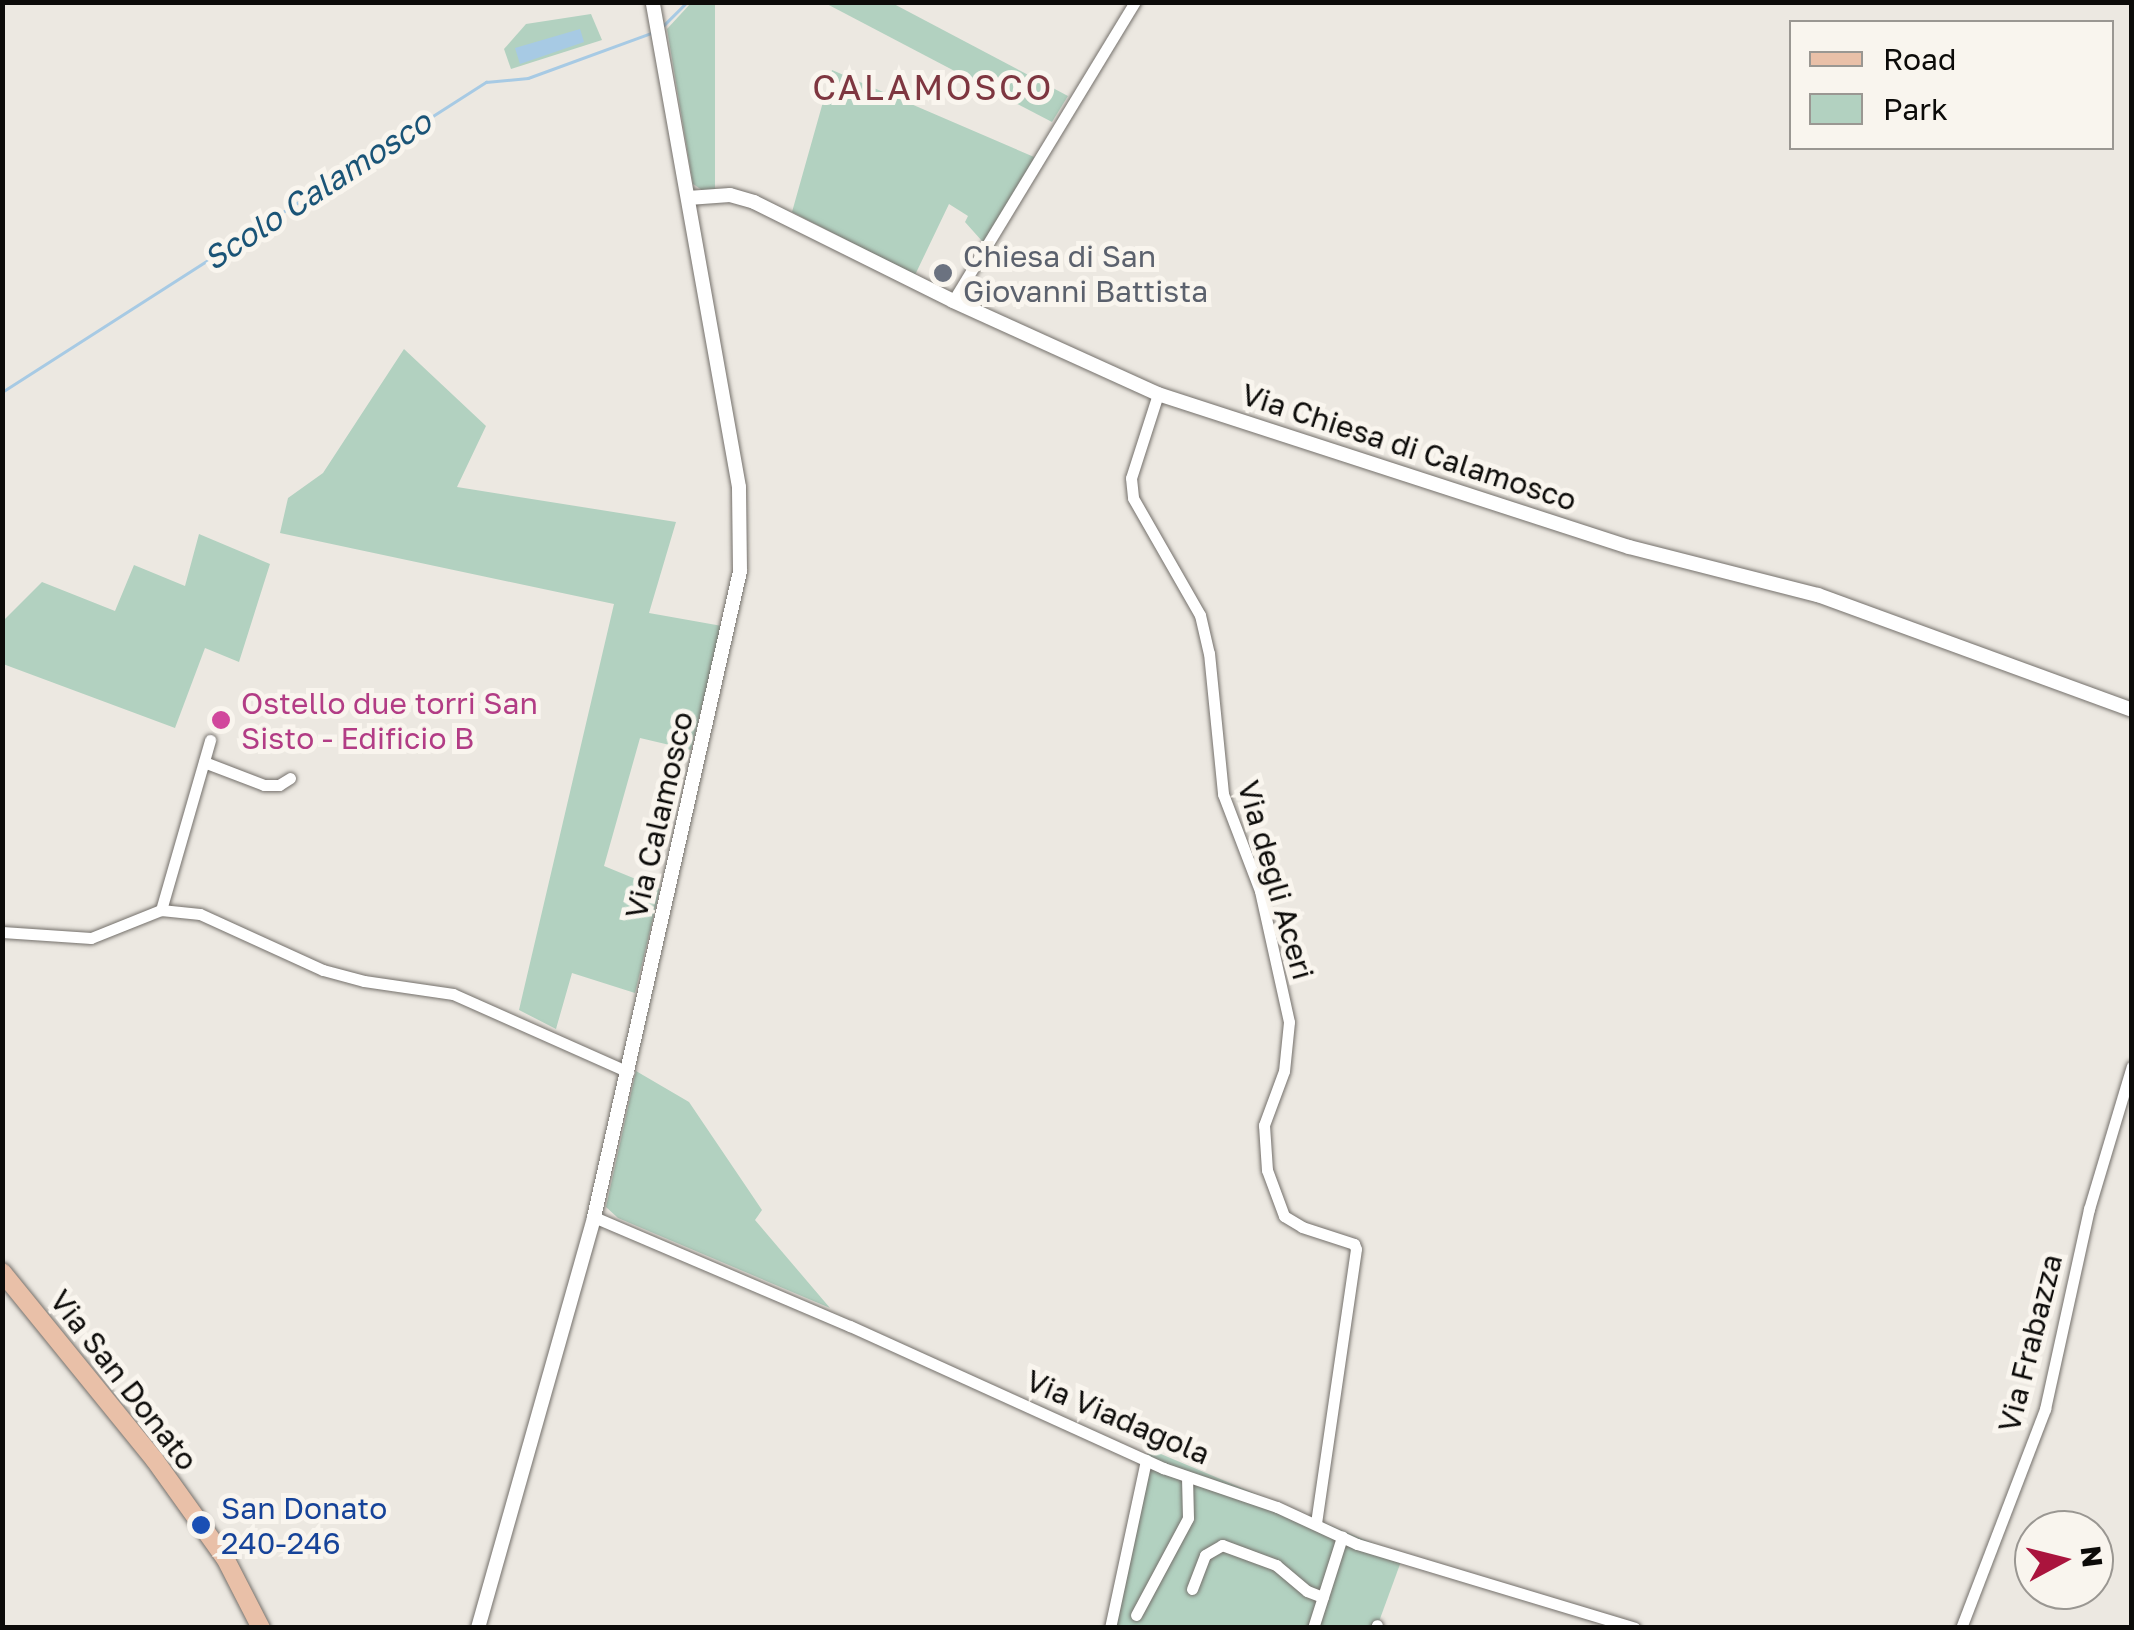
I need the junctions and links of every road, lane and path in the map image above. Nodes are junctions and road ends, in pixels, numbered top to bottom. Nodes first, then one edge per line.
1 (653, 2) edge
2 (1135, 2) edge
3 (688, 198) junction
4 (953, 300) junction
5 (1158, 394) junction
6 (2132, 710) edge
7 (210, 740) dead end
8 (204, 762) junction
9 (290, 778) dead end
10 (161, 910) junction
11 (2, 932) edge
12 (2132, 1066) edge
13 (628, 1072) junction
14 (594, 1218) junction
15 (2, 1272) edge
16 (1146, 1460) junction
17 (1187, 1477) junction
18 (1316, 1524) junction
19 (1342, 1537) junction
20 (1192, 1589) dead end
21 (1324, 1596) junction
22 (1136, 1615) dead end
23 (1620, 1626) edge
24 (260, 1628) edge
25 (478, 1628) edge
26 (1110, 1628) edge
27 (1314, 1628) edge
28 (1635, 1628) edge
29 (1960, 1628) edge

1 - 3 street, Via Calamosco
2 - 4 street
3 - 4 street, Via Chiesa di Calamosco
3 - 13 street, Via Calamosco
4 - 5 street, Via Chiesa di Calamosco
5 - 6 street, Via Chiesa di Calamosco
5 - 18 street, Via degli Aceri
7 - 8 street
8 - 9 street
8 - 10 street
10 - 11 street
10 - 13 street
12 - 29 street, Via Frabazza
13 - 14 street, Via Calamosco
14 - 16 street, Via Viadagola
14 - 25 street, Via Calamosco
15 - 24 main road, Via San Donato
16 - 17 street, Via Viadagola
16 - 26 street
17 - 18 street, Via Viadagola
17 - 22 street
18 - 19 street, Via Viadagola
19 - 21 street
19 - 23 street, Via Viadagola
20 - 21 street
21 - 27 street
23 - 28 street, Via Viadagola

